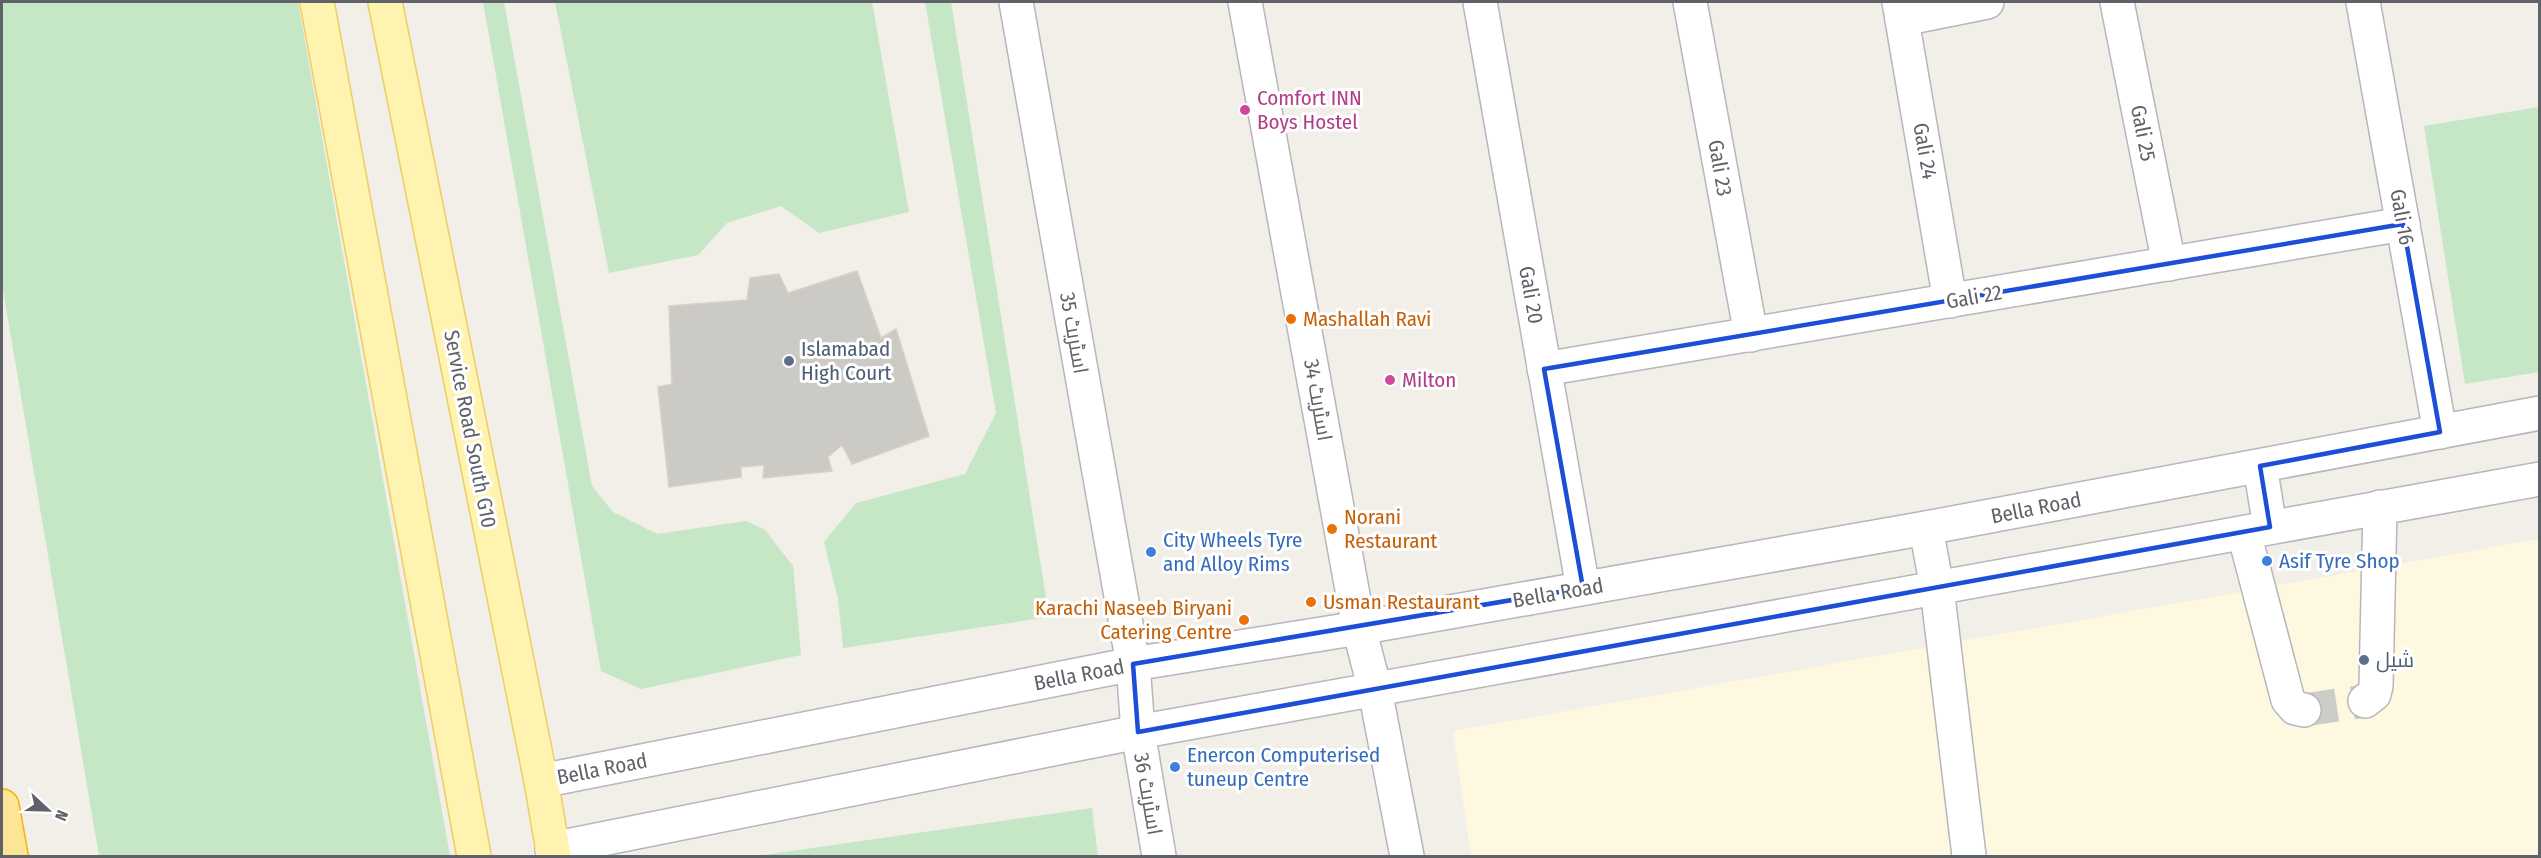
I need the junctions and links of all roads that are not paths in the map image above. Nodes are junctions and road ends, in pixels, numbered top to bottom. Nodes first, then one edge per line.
1 (317, 2) edge
2 (385, 2) edge
3 (1016, 2) edge
4 (1245, 2) edge
5 (1480, 2) edge
6 (1690, 2) edge
7 (1987, 2) edge
8 (2117, 2) edge
9 (2363, 2) edge
10 (1901, 10) edge
11 (2403, 224) junction
12 (2169, 264) junction
13 (1950, 301) junction
14 (1751, 335) junction
15 (1544, 369) junction
16 (2540, 413) edge
17 (2440, 432) junction
18 (2260, 466) junction
19 (2540, 479) edge
20 (2380, 507) junction
21 (1926, 528) junction
22 (2257, 530) junction
23 (1583, 588) junction
24 (1936, 588) junction
25 (1359, 628) junction
26 (1132, 664) junction
27 (1375, 690) junction
28 (2365, 701) dead end
29 (2304, 710) dead end
30 (1138, 732) junction
31 (541, 781) junction
32 (2, 806) edge
33 (553, 853) edge
34 (11, 856) edge
35 (474, 856) edge
36 (1159, 856) edge
37 (1407, 856) edge
38 (1969, 856) edge

1 - 35 main road
2 - 31 main road, Service Road South G10
3 - 26 street, اسٹریٹ 35
4 - 25 street, اسٹریٹ 34
5 - 15 street, Gali 20
6 - 14 street, Gali 23
7 - 10 street
8 - 12 street, Gali 25
9 - 11 street, Gali 16
10 - 13 street, Gali 24
11 - 12 street, Gali 22
11 - 17 street, Gali 16
12 - 13 street, Gali 22
13 - 14 street, Gali 22
14 - 15 street, Gali 22
15 - 23 street, Gali 20
16 - 17 street, Bella Road
17 - 18 street, Bella Road
18 - 21 street, Bella Road
18 - 22 street
19 - 20 street
20 - 22 street
20 - 28 street
21 - 23 street, Bella Road
21 - 24 street
22 - 24 street
22 - 29 street
23 - 25 street, Bella Road
24 - 27 street
24 - 38 street
25 - 26 street, Bella Road
25 - 27 street, اسٹریٹ 34
26 - 30 street, اسٹریٹ 35
26 - 31 street, Bella Road
27 - 30 street
27 - 37 street, اسٹریٹ 34
30 - 33 street
30 - 36 street, اسٹریٹ 36
31 - 33 main road, Service Road South G10
32 - 34 highway

